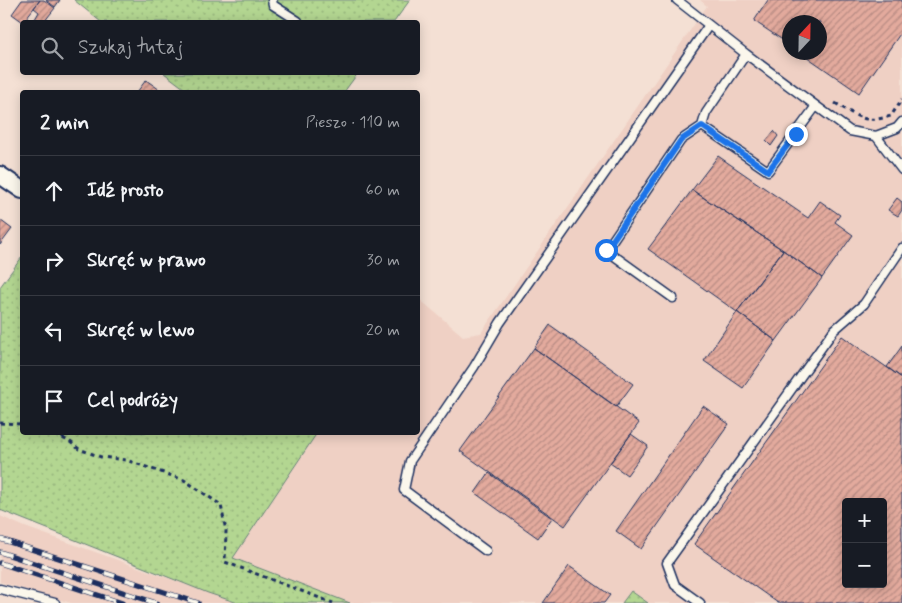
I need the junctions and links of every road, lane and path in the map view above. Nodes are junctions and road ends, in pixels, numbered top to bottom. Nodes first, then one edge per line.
1 (272, 0) edge
2 (677, 0) edge
3 (296, 20) edge
4 (709, 25) junction
5 (746, 54) junction
6 (902, 99) edge
7 (834, 103) dead end
8 (816, 106) junction
9 (902, 122) edge
10 (702, 126) junction
11 (876, 136) junction
12 (902, 170) edge
13 (0, 174) edge
14 (20, 189) edge
15 (902, 248) edge
16 (673, 298) dead end
17 (0, 423) edge
18 (20, 424) edge
19 (55, 435) edge
20 (64, 435) edge
21 (62, 438) junction
22 (486, 551) dead end
23 (0, 589) edge
24 (55, 603) edge
25 (333, 603) edge
26 (700, 603) edge

1 - 3 lane
2 - 4 lane
4 - 5 lane
4 - 22 lane
5 - 8 lane
5 - 10 lane
6 - 7 path
8 - 10 lane
8 - 11 lane
9 - 11 lane
10 - 16 lane
11 - 12 lane
13 - 14 street
15 - 26 lane
17 - 18 path
19 - 21 path
20 - 21 path
21 - 25 path
23 - 24 lane

